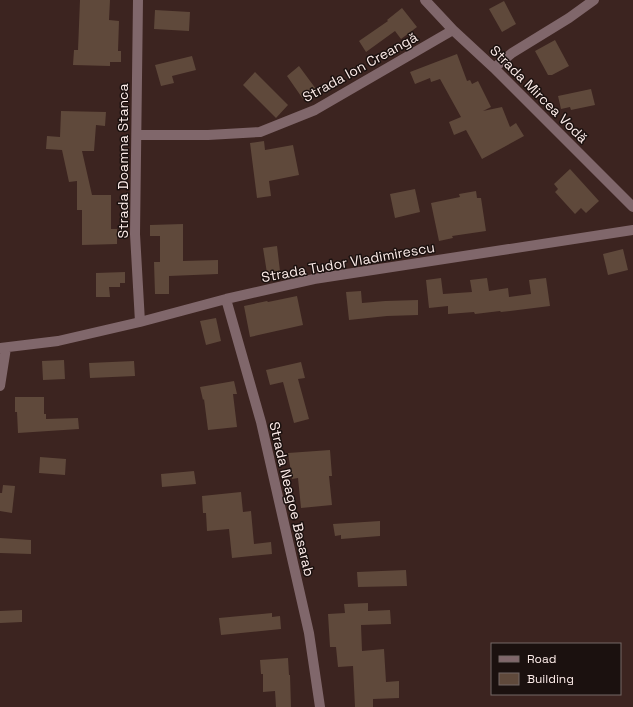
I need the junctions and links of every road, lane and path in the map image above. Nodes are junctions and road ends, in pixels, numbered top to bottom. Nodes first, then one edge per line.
1 (138, 0) edge
2 (425, 0) edge
3 (594, 0) edge
4 (453, 30) junction
5 (494, 68) junction
6 (137, 135) junction
7 (633, 207) edge
8 (633, 230) edge
9 (226, 299) junction
10 (140, 322) junction
11 (3, 348) edge
12 (0, 386) edge
13 (320, 707) edge

1 - 6 street, Strada Doamna Stanca
2 - 4 street, Strada Mircea Vodă
3 - 5 street
4 - 5 street, Strada Mircea Vodă
4 - 6 street, Strada Ion Creangă
5 - 7 street, Strada Mircea Vodă
6 - 10 street, Strada Doamna Stanca
8 - 9 street, Strada Tudor Vladimirescu
9 - 10 street, Strada Tudor Vladimirescu
9 - 13 street, Strada Neagoe Basarab
10 - 11 street, Strada Tudor Vladimirescu
11 - 12 street

